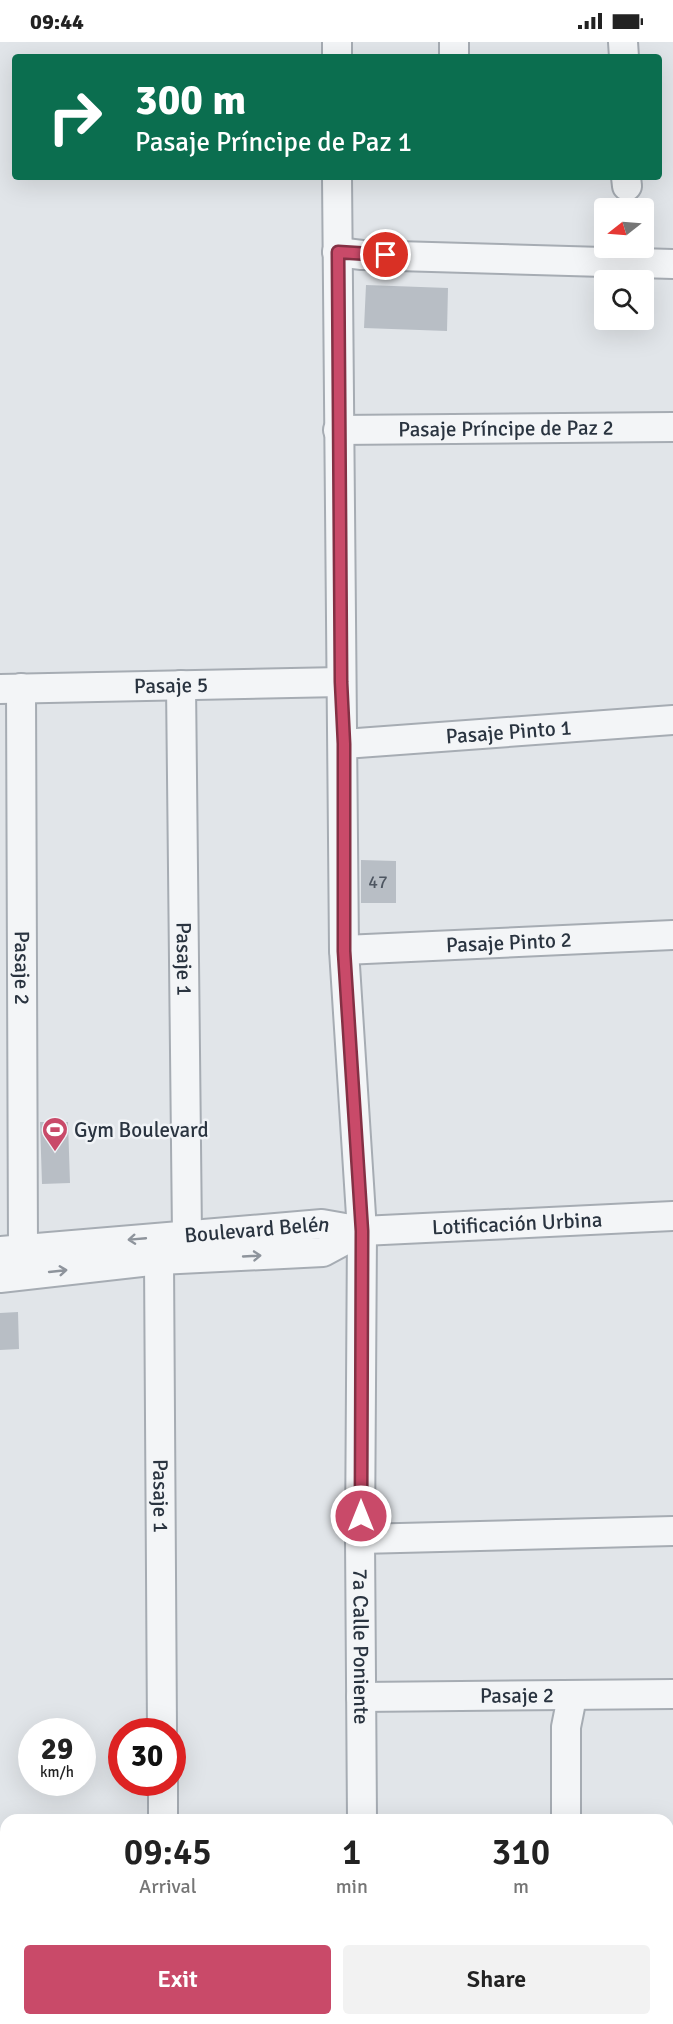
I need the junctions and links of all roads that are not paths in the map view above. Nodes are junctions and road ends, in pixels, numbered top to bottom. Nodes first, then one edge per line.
1 (337, 180) edge
2 (338, 252) junction
3 (673, 264) edge
4 (673, 427) edge
5 (338, 430) junction
6 (341, 682) junction
7 (181, 685) junction
8 (11, 688) edge
9 (673, 720) edge
10 (344, 744) junction
11 (673, 935) edge
12 (344, 951) junction
13 (673, 1216) edge
14 (362, 1231) junction
15 (187, 1235) junction
16 (11, 1250) edge
17 (159, 1260) junction
18 (0, 1278) edge
19 (673, 1531) edge
20 (360, 1539) junction
21 (673, 1694) edge
22 (362, 1696) junction
23 (570, 1707) dead end
24 (162, 1718) edge
25 (163, 1796) edge
26 (163, 1814) edge
27 (362, 1814) edge
28 (566, 1814) edge

1 - 2 street, 7a Calle Poniente
2 - 3 street
2 - 5 street, 7a Calle Poniente
4 - 5 street, Pasaje Príncipe de Paz 2
5 - 6 street, 7a Calle Poniente
6 - 7 street, Pasaje 5
6 - 10 street, 7a Calle Poniente
7 - 8 street, Pasaje 5
7 - 15 street, Pasaje 1
8 - 16 street, Pasaje 2
9 - 10 street, Pasaje Pinto 1
10 - 12 street, 7a Calle Poniente
11 - 12 street, Pasaje Pinto 2
12 - 14 street, 7a Calle Poniente
13 - 14 street, Lotificación Urbina
14 - 15 street, Boulevard Belén
17 -> 14 street, Boulevard Belén
14 - 20 street, 7a Calle Poniente
15 -> 16 street, Boulevard Belén
18 -> 17 street, Boulevard Belén
17 - 24 street, Pasaje 1
19 - 20 street
20 - 22 street, 7a Calle Poniente
21 - 22 street, Pasaje 2
22 - 27 street, 7a Calle Poniente
23 - 28 street
25 - 26 street

